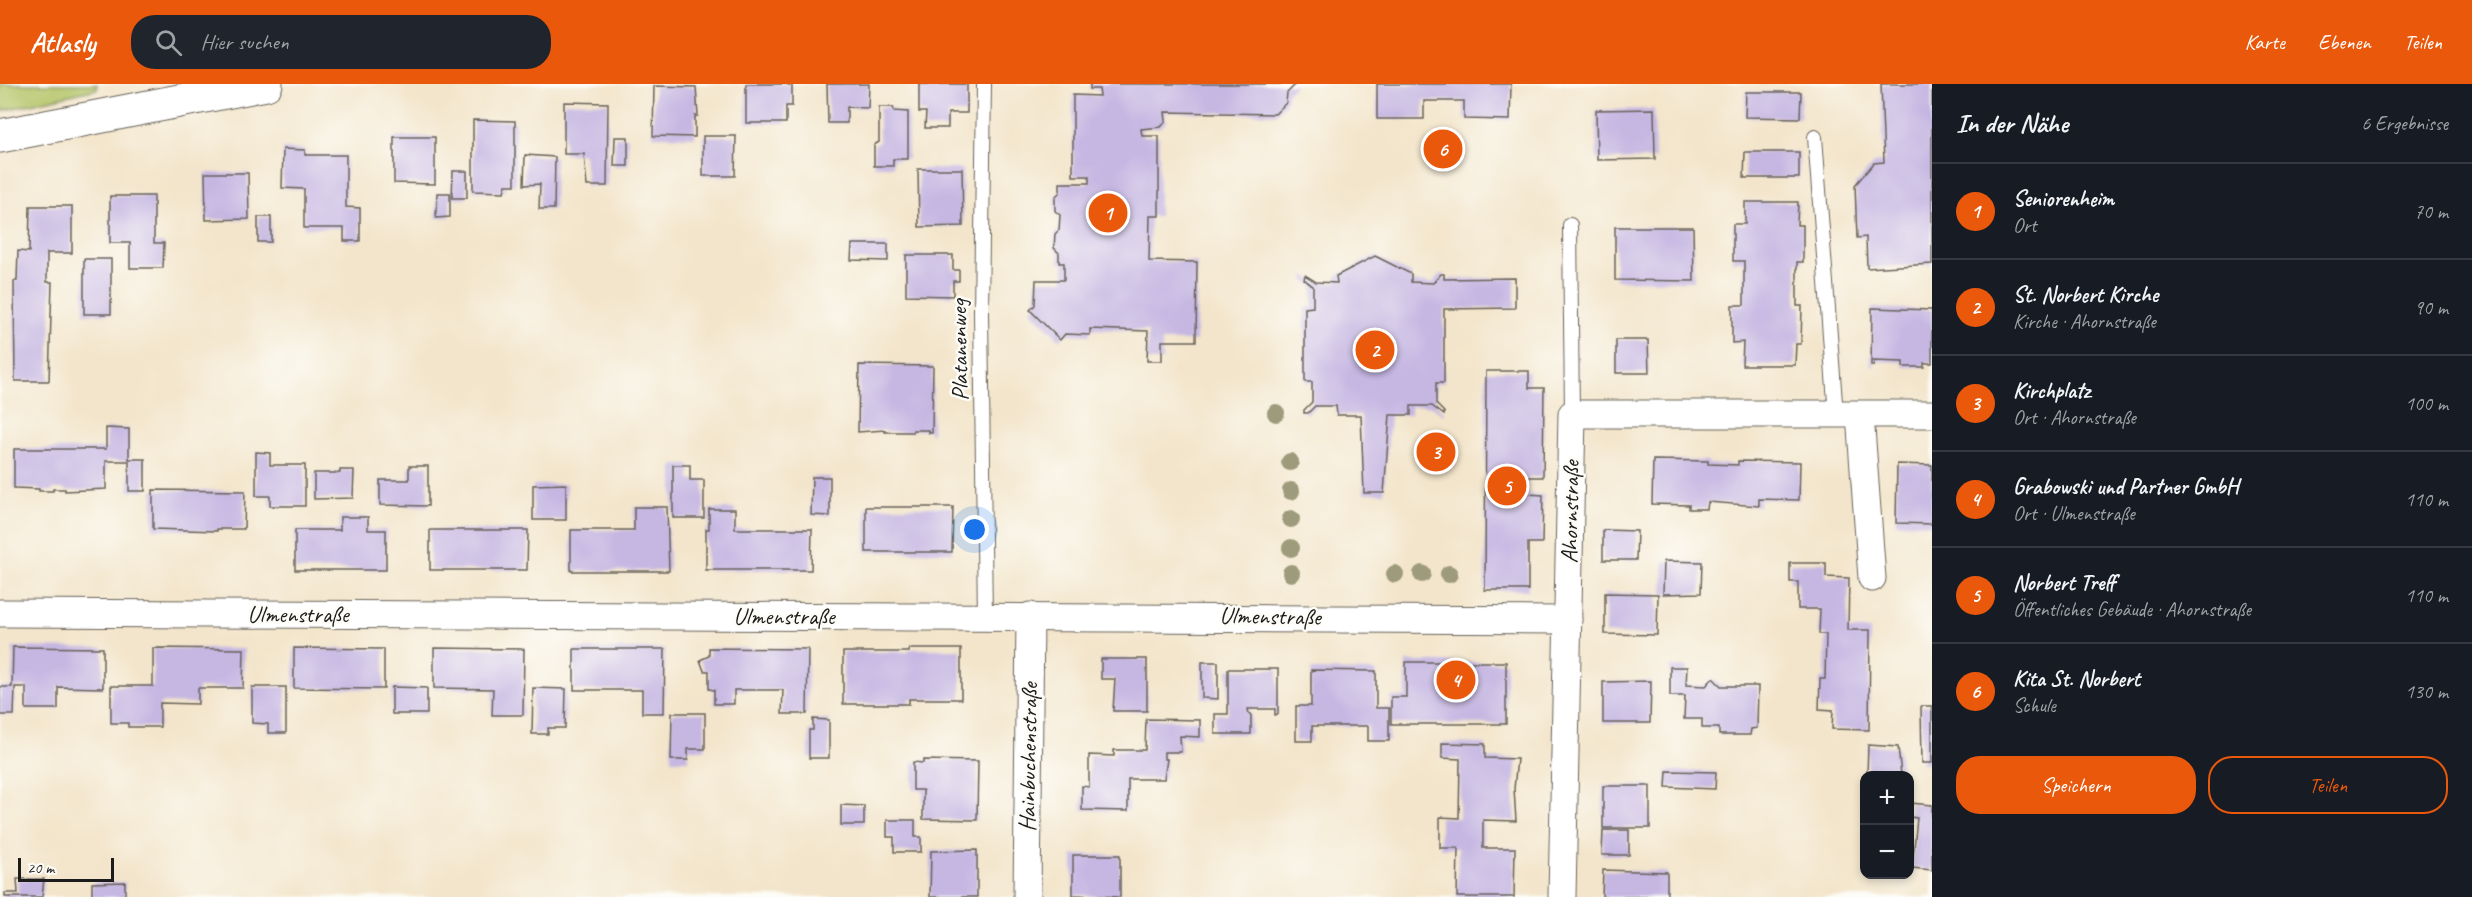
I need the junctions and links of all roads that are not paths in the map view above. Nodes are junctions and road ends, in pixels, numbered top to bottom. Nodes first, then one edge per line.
1 (984, 84) edge
2 (258, 85) edge
3 (0, 136) edge
4 (1815, 137) dead end
5 (1570, 225) dead end
6 (1572, 414) junction
7 (1932, 414) edge
8 (1848, 415) junction
9 (1872, 578) dead end
10 (0, 613) edge
11 (985, 616) junction
12 (1030, 616) junction
13 (1568, 620) junction
14 (1027, 897) edge
15 (1562, 897) edge

1 - 11 lane, Platanenweg
2 - 3 street
4 - 8 lane
5 - 6 lane
6 - 8 street
6 - 13 street, Ahornstraße
7 - 8 street
8 - 9 street
10 - 11 street, Ulmenstraße
11 - 12 street, Ulmenstraße
12 - 13 street, Ulmenstraße
12 - 14 street, Hainbuchenstraße
13 - 15 street, Ahornstraße

